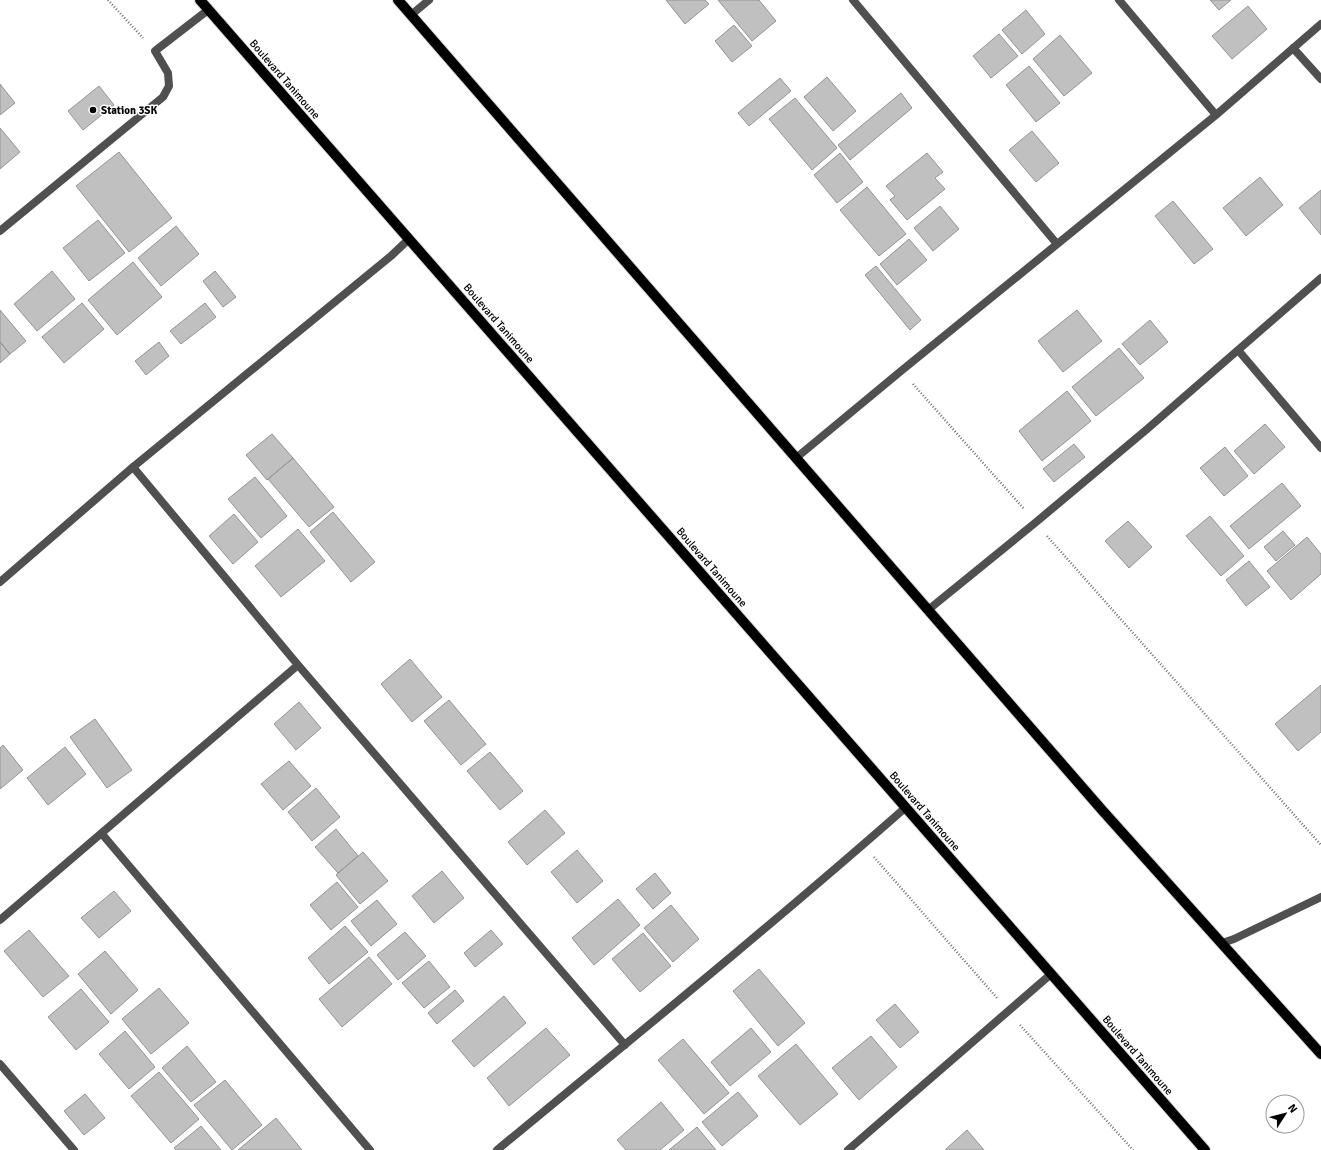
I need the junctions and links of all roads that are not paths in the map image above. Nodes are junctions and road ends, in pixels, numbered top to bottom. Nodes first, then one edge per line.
1 (200, 0) edge
2 (398, 0) edge
3 (429, 0) edge
4 (852, 0) edge
5 (1119, 0) edge
6 (208, 10) junction
7 (411, 15) junction
8 (1321, 24) edge
9 (1293, 48) junction
10 (1321, 78) edge
11 (1216, 115) junction
12 (0, 231) edge
13 (409, 239) junction
14 (1057, 244) junction
15 (1321, 278) edge
16 (1238, 350) junction
17 (1321, 448) edge
18 (796, 458) junction
19 (132, 467) junction
20 (0, 582) edge
21 (928, 610) junction
22 (298, 665) junction
23 (905, 808) junction
24 (102, 834) junction
25 (1321, 897) edge
26 (0, 920) edge
27 (1222, 943) junction
28 (1051, 974) junction
29 (625, 1045) junction
30 (1321, 1054) edge
31 (0, 1064) edge
32 (74, 1150) edge
33 (370, 1150) edge
34 (497, 1150) edge
35 (848, 1150) edge
36 (1205, 1150) edge

1 - 6 main road, Boulevard Tanimoune
2 - 7 main road
3 - 7 street
4 - 14 street
5 - 11 street
6 - 12 street
6 - 13 main road, Boulevard Tanimoune
7 - 18 main road
8 - 9 street
9 - 10 street
9 - 11 street
11 - 14 street
13 - 19 street
13 - 23 main road, Boulevard Tanimoune
14 - 18 street
15 - 16 street
16 - 17 street
16 - 21 street
18 - 21 main road
19 - 20 street
19 - 22 street
21 - 27 main road
22 - 24 street
22 - 29 street
23 - 28 main road, Boulevard Tanimoune
23 - 29 street
24 - 26 street
24 - 33 street
25 - 27 street
27 - 30 main road
28 - 35 street
28 - 36 main road, Boulevard Tanimoune
29 - 34 street
31 - 32 street

